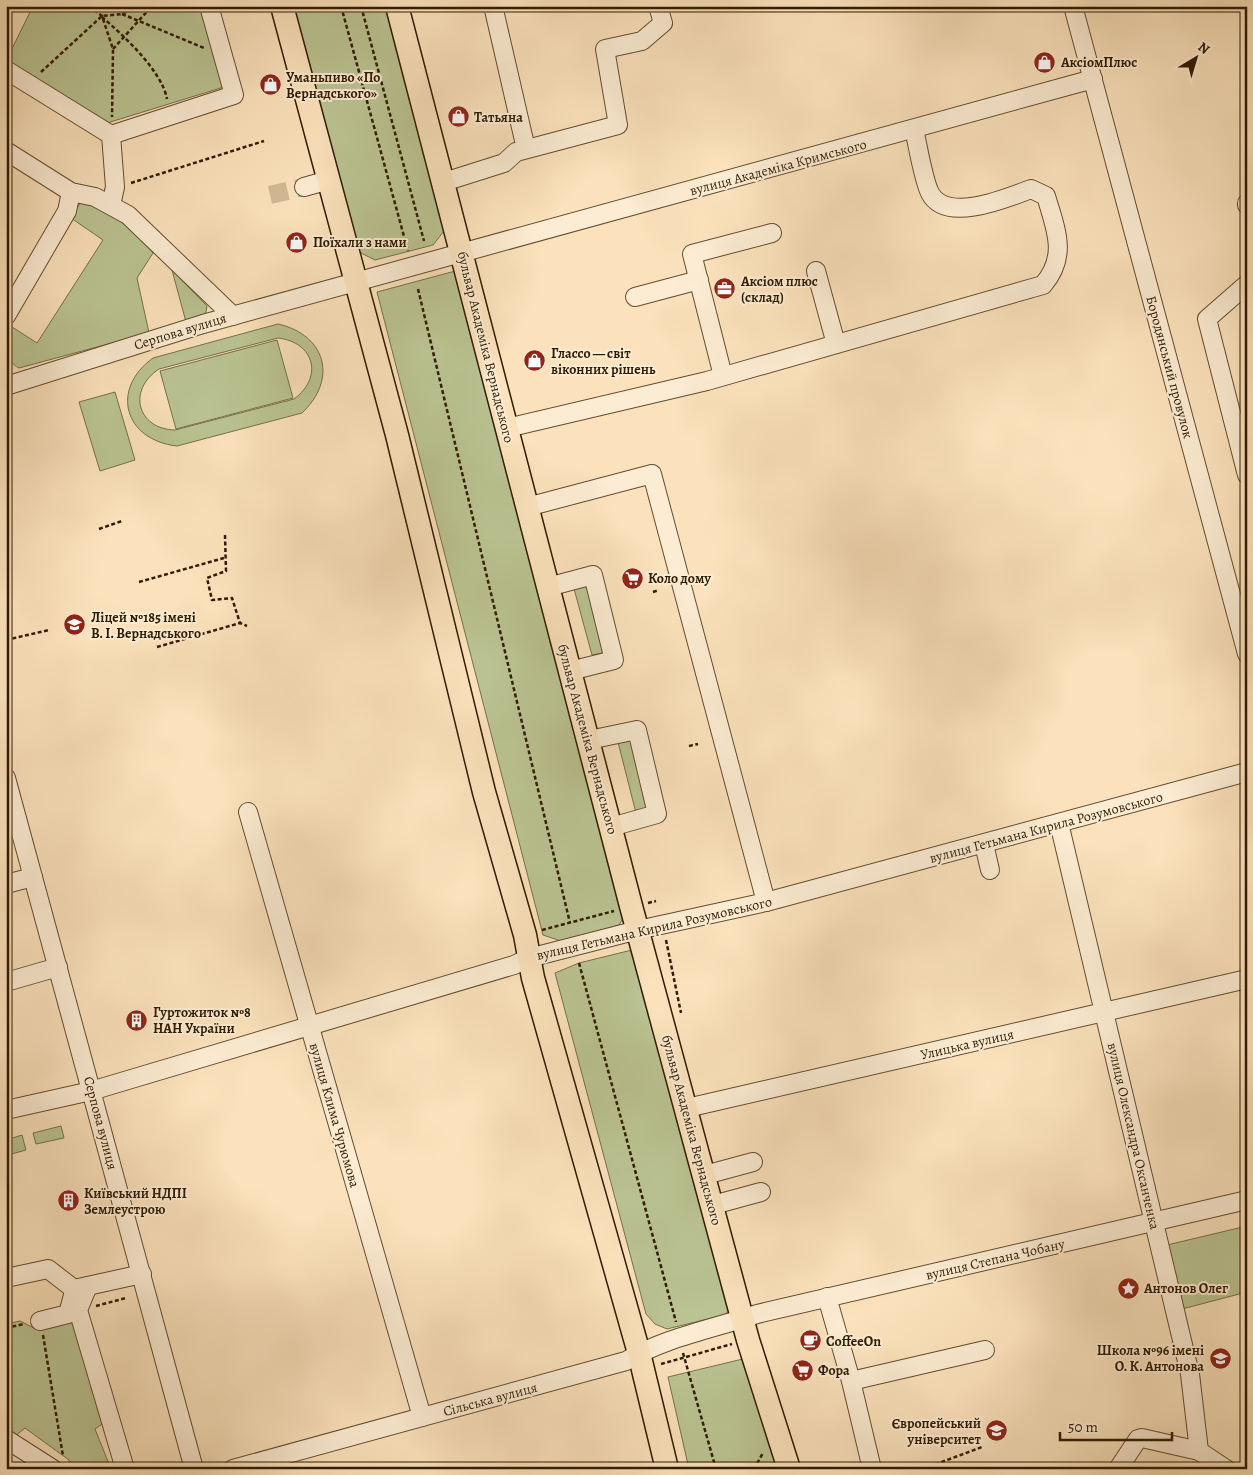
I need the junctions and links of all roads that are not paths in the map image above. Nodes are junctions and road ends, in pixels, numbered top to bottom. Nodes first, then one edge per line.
1 (209, 6) edge
2 (282, 6) edge
3 (397, 6) edge
4 (497, 6) edge
5 (658, 6) edge
6 (1073, 6) edge
7 (6, 70) edge
8 (1093, 79) junction
9 (914, 129) junction
10 (111, 135) junction
11 (526, 149) junction
12 (6, 151) edge
13 (329, 180) junction
14 (444, 182) junction
15 (304, 186) tunnel mouth
16 (71, 192) junction
17 (110, 205) junction
18 (772, 234) dead end
19 (463, 254) junction
20 (816, 271) dead end
21 (699, 280) junction
22 (356, 282) junction
23 (1247, 284) edge
24 (635, 297) dead end
25 (6, 316) edge
26 (233, 316) junction
27 (836, 344) junction
28 (723, 376) junction
29 (6, 386) edge
30 (507, 428) junction
31 (1247, 475) edge
32 (527, 507) junction
33 (548, 587) junction
34 (1247, 654) edge
35 (570, 672) junction
36 (589, 740) junction
37 (1247, 772) edge
38 (6, 778) edge
39 (10, 805) edge
40 (248, 812) dead end
41 (1059, 823) junction
42 (611, 827) junction
43 (984, 844) junction
44 (990, 870) dead end
45 (33, 877) junction
46 (6, 884) edge
47 (766, 902) junction
48 (638, 930) junction
49 (529, 958) junction
50 (58, 967) junction
51 (1247, 979) edge
52 (6, 982) edge
53 (1104, 1012) junction
54 (309, 1025) junction
55 (91, 1090) junction
56 (687, 1108) junction
57 (6, 1110) edge
58 (753, 1162) dead end
59 (704, 1175) junction
60 (761, 1192) dead end
61 (1247, 1200) edge
62 (713, 1205) junction
63 (1154, 1223) junction
64 (142, 1274) junction
65 (6, 1278) edge
66 (81, 1288) junction
67 (827, 1297) junction
68 (743, 1319) junction
69 (40, 1321) road end
70 (986, 1350) dead end
71 (639, 1353) junction
72 (851, 1382) junction
73 (422, 1417) junction
74 (6, 1439) edge
75 (1199, 1451) junction
76 (58, 1464) edge
77 (125, 1469) edge
78 (194, 1469) edge
79 (233, 1469) edge
80 (667, 1469) edge
81 (788, 1469) edge
82 (872, 1469) edge
83 (1118, 1469) edge
84 (1226, 1469) edge

1 - 10 street
2 - 13 main road
3 - 14 main road, бульвар Академіка Вернадського
4 - 11 street
5 - 11 street
6 - 8 street, Бородянський провулок
7 - 10 street
8 - 9 street, вулиця Академіка Кримського
8 - 34 street, Бородянський провулок
9 - 19 street, вулиця Академіка Кримського
9 - 27 street
10 - 17 street
11 - 14 street
12 - 16 street
13 - 15 street
13 - 22 main road
14 - 19 main road, бульвар Академіка Вернадського
16 - 17 street
16 - 25 street
17 - 26 street
18 - 21 street
19 - 22 street, вулиця Академіка Кримського
19 - 30 main road, бульвар Академіка Вернадського
20 - 27 street
21 - 24 street
21 - 28 street
22 - 26 street, Серпова вулиця
22 - 49 main road
23 - 31 street
26 - 29 street, Серпова вулиця
27 - 28 street
28 - 30 street
30 - 32 main road, бульвар Академіка Вернадського
32 - 33 main road, бульвар Академіка Вернадського
32 - 47 street
33 - 35 main road, бульвар Академіка Вернадського
33 - 35 street
35 - 36 main road, бульвар Академіка Вернадського
36 - 42 main road, бульвар Академіка Вернадського
36 - 42 street
37 - 41 street, вулиця Гетьмана Кирила Розумовського
38 - 39 street, Серпова вулиця
39 - 45 street, Серпова вулиця
40 - 54 street, вулиця Клима Чурюмова
41 - 43 street, вулиця Гетьмана Кирила Розумовського
41 - 53 street, вулиця Олександра Оксанченка
42 - 48 main road, бульвар Академіка Вернадського
43 - 44 street
43 - 47 street, вулиця Гетьмана Кирила Розумовського
45 - 46 street
45 - 50 street, Серпова вулиця
47 - 48 street, вулиця Гетьмана Кирила Розумовського
48 - 49 street, вулиця Гетьмана Кирила Розумовського
48 - 56 main road, бульвар Академіка Вернадського
49 - 54 street, вулиця Гетьмана Кирила Розумовського
49 - 71 main road
50 - 52 street
50 - 55 street, Серпова вулиця
51 - 53 street, Улицька вулиця
53 - 56 street, Улицька вулиця
53 - 63 street, вулиця Олександра Оксанченка
54 - 55 street, вулиця Гетьмана Кирила Розумовського
54 - 73 street, вулиця Клима Чурюмова
55 - 57 street, вулиця Гетьмана Кирила Розумовського
55 - 64 street, Серпова вулиця
56 - 59 main road, бульвар Академіка Вернадського
58 - 59 street
59 - 62 main road, бульвар Академіка Вернадського
60 - 62 street
61 - 63 street, вулиця Степана Чобану
62 - 68 main road, бульвар Академіка Вернадського
63 - 67 street, вулиця Степана Чобану
63 - 75 street, вулиця Олександра Оксанченка
64 - 66 street
64 - 78 street, Серпова вулиця
65 - 66 street
66 - 69 street
66 - 77 street
67 - 68 street, вулиця Степана Чобану
67 - 72 street
68 - 71 street, Сільська вулиця
68 - 81 main road, бульвар Академіка Вернадського
70 - 72 street
71 - 73 street, Сільська вулиця
71 - 80 main road
72 - 82 street
73 - 79 street, Сільська вулиця
74 - 76 street
75 - 83 street
75 - 84 street

